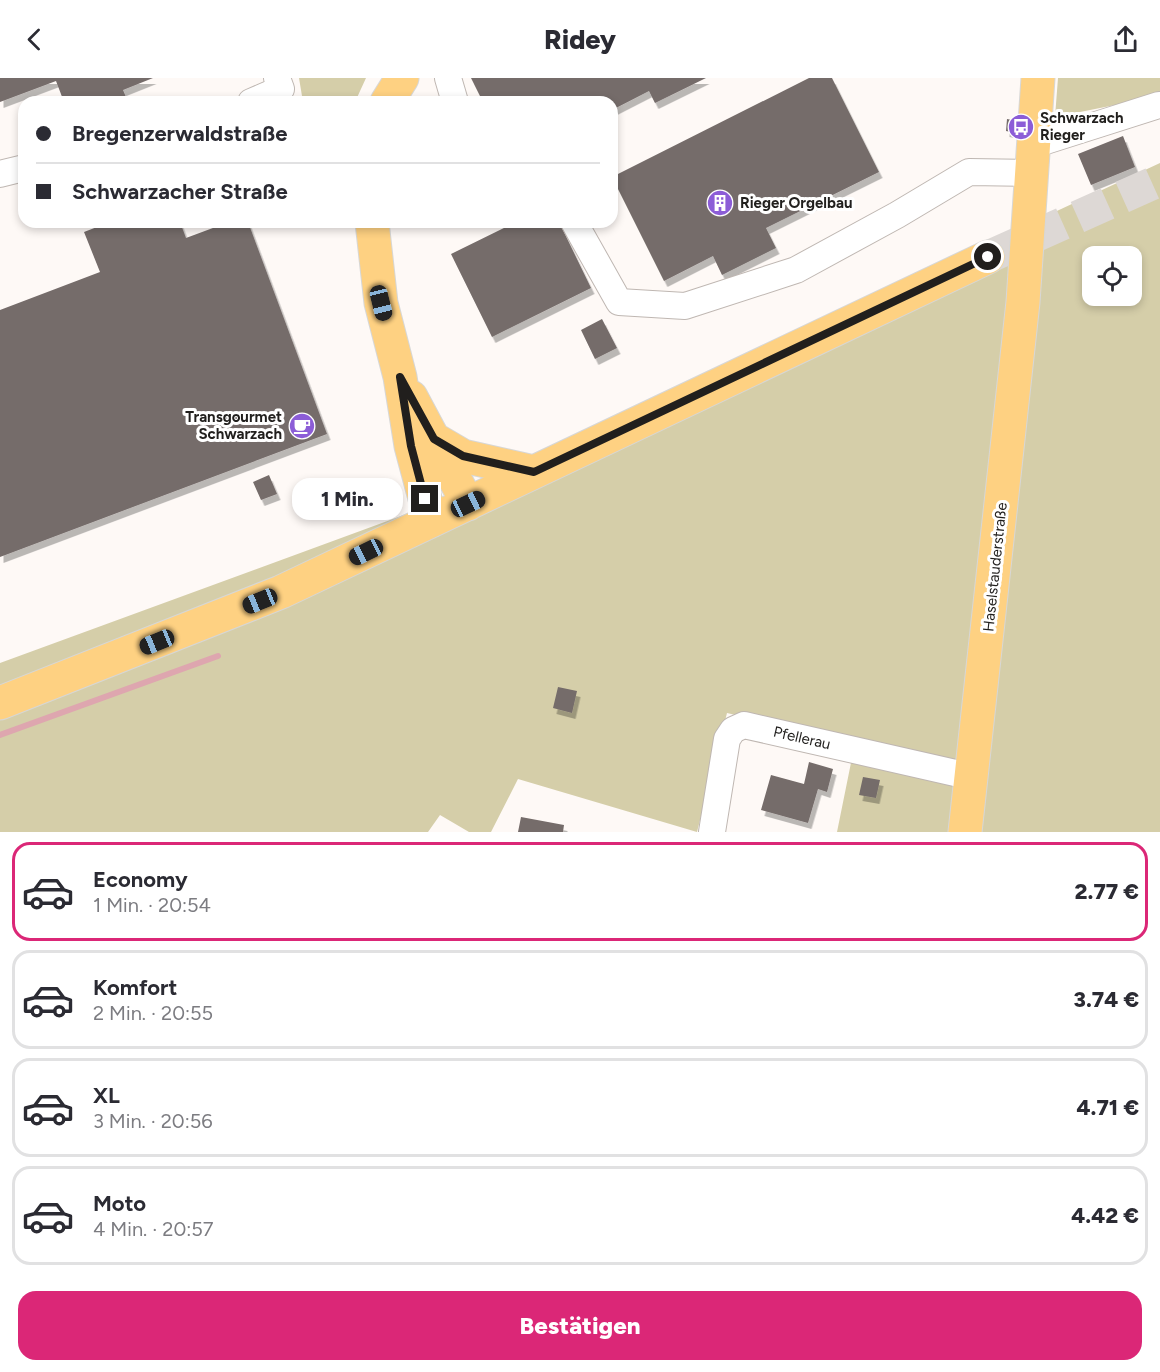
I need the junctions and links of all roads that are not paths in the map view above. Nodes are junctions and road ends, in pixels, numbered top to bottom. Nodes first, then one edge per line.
1 (402, 78) edge
2 (448, 78) edge
3 (1038, 78) edge
4 (281, 90) edge
5 (266, 96) edge
6 (391, 96) edge
7 (453, 96) edge
8 (1159, 105) edge
9 (1032, 159) junction
10 (18, 170) edge
11 (0, 174) edge
12 (373, 228) edge
13 (576, 228) edge
14 (988, 257) tunnel mouth
15 (400, 377) junction
16 (434, 439) junction
17 (534, 472) junction
18 (468, 504) junction
19 (430, 522) junction
20 (0, 703) edge
21 (973, 777) junction
22 (712, 832) edge
23 (966, 832) edge

1 - 6 main road
2 - 7 street
3 - 9 main road, Haselstauderstraße
4 - 5 street
8 - 9 street
9 - 13 street
9 - 21 main road, Haselstauderstraße
10 - 11 street
12 - 15 main road
14 - 17 main road
15 - 16 main road
15 - 19 main road
16 - 17 main road
16 - 18 main road
17 - 18 main road
18 - 19 main road
19 - 20 main road
21 - 22 street, Pfellerau
21 - 23 main road, Haselstauderstraße

